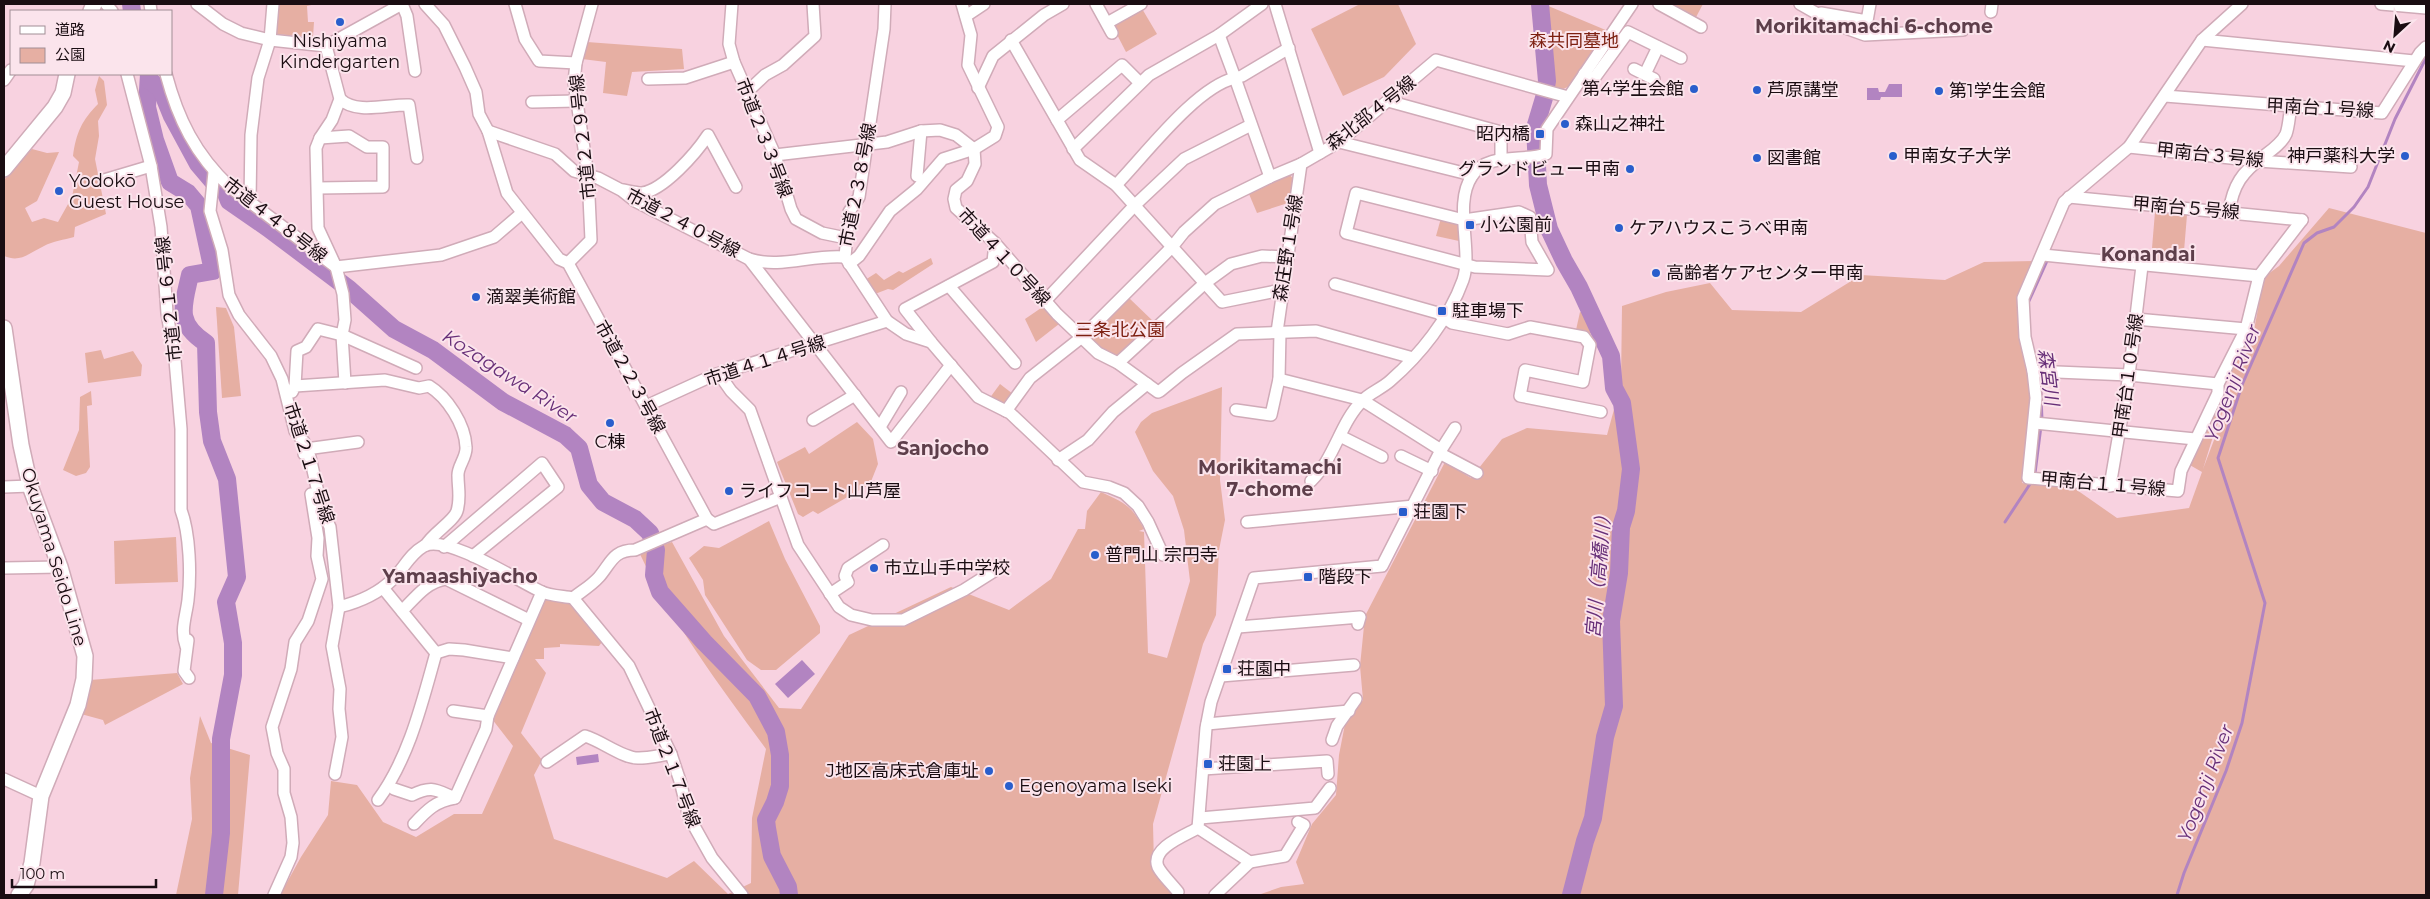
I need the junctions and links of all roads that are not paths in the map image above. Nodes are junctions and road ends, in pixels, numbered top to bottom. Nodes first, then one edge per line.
1 (197, 4) edge
2 (272, 4) edge
3 (402, 4) edge
4 (425, 4) edge
5 (515, 4) edge
6 (592, 4) edge
7 (732, 4) edge
8 (813, 4) edge
9 (885, 4) edge
10 (962, 4) edge
11 (984, 4) edge
12 (1063, 4) edge
13 (1096, 4) edge
14 (1141, 4) edge
15 (1262, 4) edge
16 (1275, 4) edge
17 (1632, 4) edge
18 (1659, 4) edge
19 (1870, 4) edge
20 (2242, 4) edge
21 (2381, 4) edge
22 (1804, 7) edge
23 (2426, 8) edge
24 (966, 16) junction
25 (1701, 27) dead end
26 (1963, 30) dead end
27 (1219, 35) junction
28 (270, 40) junction
29 (1010, 40) junction
30 (2202, 40) junction
31 (326, 46) junction
32 (1658, 47) junction
33 (2426, 47) edge
34 (1288, 48) junction
35 (1681, 58) dead end
36 (2414, 61) junction
37 (734, 62) junction
38 (576, 63) junction
39 (1634, 69) dead end
40 (415, 71) dead end
41 (1584, 74) junction
42 (67, 75) edge
43 (127, 75) edge
44 (166, 75) edge
45 (648, 78) dead end
46 (1235, 78) junction
47 (1140, 83) junction
48 (978, 88) junction
49 (748, 91) junction
50 (1565, 96) junction
51 (2165, 96) junction
52 (340, 99) junction
53 (576, 101) junction
54 (1388, 101) junction
55 (532, 102) dead end
56 (2290, 107) junction
57 (1057, 120) junction
58 (1251, 125) junction
59 (488, 131) junction
60 (921, 131) junction
61 (320, 138) junction
62 (1339, 142) junction
63 (866, 144) junction
64 (2129, 147) junction
65 (974, 149) junction
66 (1073, 149) junction
67 (1320, 153) junction
68 (775, 155) junction
69 (417, 158) dead end
70 (1501, 159) junction
71 (2258, 161) junction
72 (1301, 164) junction
73 (151, 166) junction
74 (2351, 167) dead end
75 (4, 168) edge
76 (214, 174) junction
77 (588, 175) junction
78 (1472, 175) junction
79 (917, 176) dead end
80 (1270, 177) junction
81 (104, 180) dead end
82 (1116, 185) junction
83 (736, 187) dead end
84 (318, 188) junction
85 (621, 190) junction
86 (2070, 197) junction
87 (250, 201) junction
88 (1135, 205) junction
89 (2229, 212) junction
90 (522, 213) junction
91 (1464, 220) junction
92 (846, 238) junction
93 (995, 243) junction
94 (1172, 247) junction
95 (2043, 255) junction
96 (1287, 257) junction
97 (749, 259) junction
98 (847, 261) junction
99 (568, 264) junction
100 (1464, 264) junction
101 (2142, 266) junction
102 (336, 270) junction
103 (2259, 276) junction
104 (1206, 283) junction
105 (1335, 284) dead end
106 (948, 286) junction
107 (1281, 290) junction
108 (1046, 300) junction
109 (1444, 317) junction
110 (2136, 319) junction
111 (887, 321) junction
112 (4, 328) edge
113 (2246, 329) junction
114 (1278, 332) junction
115 (342, 335) junction
116 (1082, 337) junction
117 (931, 342) junction
118 (816, 344) junction
119 (1413, 358) junction
120 (1015, 363) dead end
121 (1118, 363) junction
122 (951, 365) junction
123 (2033, 371) junction
124 (719, 374) junction
125 (2129, 376) junction
126 (1279, 379) junction
127 (345, 383) junction
128 (1146, 384) junction
129 (2218, 384) junction
130 (295, 386) junction
131 (901, 392) dead end
132 (855, 395) junction
133 (1362, 400) junction
134 (646, 406) junction
135 (1236, 410) dead end
136 (1006, 411) junction
137 (1601, 412) dead end
138 (292, 414) junction
139 (813, 420) dead end
140 (2035, 423) junction
141 (880, 427) junction
142 (1455, 428) dead end
143 (2120, 432) junction
144 (1340, 436) junction
145 (2196, 439) junction
146 (358, 442) dead end
147 (306, 449) junction
148 (1441, 452) junction
149 (1401, 456) dead end
150 (1382, 457) dead end
151 (1058, 460) junction
152 (1432, 471) junction
153 (1477, 473) dead end
154 (1311, 481) dead end
155 (30, 486) junction
156 (2110, 486) junction
157 (4, 487) edge
158 (781, 498) junction
159 (1414, 506) junction
160 (707, 519) junction
161 (1247, 522) dead end
162 (426, 545) junction
163 (883, 545) dead end
164 (444, 547) junction
165 (1161, 550) dead end
166 (473, 556) junction
167 (60, 566) junction
168 (1002, 566) dead end
169 (4, 568) edge
170 (383, 588) junction
171 (542, 592) junction
172 (830, 594) junction
173 (574, 598) junction
174 (339, 606) junction
175 (402, 611) junction
176 (529, 620) junction
177 (1358, 624) dead end
178 (1238, 627) junction
179 (436, 653) junction
180 (513, 658) junction
181 (1355, 666) dead end
182 (1220, 676) junction
183 (189, 678) dead end
184 (1356, 699) dead end
185 (1349, 710) junction
186 (452, 711) dead end
187 (488, 716) junction
188 (1207, 724) junction
189 (1332, 740) dead end
190 (671, 754) junction
191 (547, 762) dead end
192 (1203, 770) junction
193 (335, 774) dead end
194 (1328, 774) dead end
195 (4, 779) edge
196 (1330, 788) dead end
197 (394, 789) dead end
198 (41, 796) junction
199 (378, 800) dead end
200 (454, 800) junction
201 (1298, 822) dead end
202 (1199, 823) junction
203 (414, 824) dead end
204 (1250, 862) junction
205 (1178, 892) dead end
206 (19, 895) edge
207 (274, 895) edge
208 (742, 895) edge
209 (1215, 895) edge

1 - 28 street
2 - 28 street
3 - 31 street
3 - 40 street
4 - 59 street, 市道２２３号線
5 - 38 street
6 - 38 street, 市道２２９号線
7 - 37 street, 市道２３３号線
8 - 49 street
9 - 63 street, 市道２３８号線
10 - 24 street
11 - 24 street
12 - 29 street
13 - 14 street
15 - 27 street
16 - 34 street, 森北部４号線
17 - 41 street
18 - 25 street
19 - 22 street
20 - 30 street
21 - 23 street
22 - 26 street
24 - 48 street
27 - 46 street
27 - 47 street
28 - 31 street
28 - 87 street
29 - 48 street
29 - 57 street
30 - 36 street
30 - 51 street
31 - 52 street
32 - 35 street
32 - 39 street
32 - 41 street
33 - 36 street
34 - 46 street
34 - 67 street, 森北部４号線
36 - 56 street, 甲南台１号線
37 - 45 street
37 - 49 street, 市道２３３号線
38 - 53 street, 市道２２９号線
41 - 50 street
42 - 75 main road
43 - 73 street, 市道２１６号線
44 - 76 street, 市道４４８号線
46 - 58 street
46 - 82 street
47 - 57 street
47 - 66 street
48 - 65 street
49 - 68 street, 市道２３３号線
50 - 54 street, 森北部４号線
50 - 70 street
51 - 56 street, 甲南台１号線
51 - 64 street
52 - 61 street
52 - 69 street
53 - 55 street
53 - 77 street, 市道２２９号線
54 - 62 street, 森北部４号線
54 - 70 street
56 - 71 street
57 - 66 street
58 - 80 street
58 - 88 street
59 - 77 street, 市道２４０号線
59 - 90 street, 市道２２３号線
60 - 63 street
60 - 65 street
60 - 79 street
61 - 84 street
61 - 84 street
62 - 67 street, 森北部４号線
62 - 78 street
63 - 68 street
63 - 92 street, 市道２３８号線
64 - 71 street, 甲南台３号線
64 - 86 street
65 - 93 street, 市道４１０号線
65 - 98 street
66 - 82 street
67 - 72 street
68 - 92 street, 市道２３３号線
70 - 78 street
71 - 74 street, 甲南台３号線
71 - 89 street
72 - 80 street
72 - 96 street, 森庄野１号線
73 - 81 street
73 - 183 street, 市道２１６号線
76 - 87 street, 市道４４８号線
76 - 138 street, 市道２１７号線
77 - 85 street, 市道２４０号線
77 - 99 street, 市道２２９号線
78 - 91 street
80 - 94 street
82 - 88 street
83 - 85 street
84 - 102 street
85 - 97 street, 市道２４０号線
86 - 89 street, 甲南台５号線
86 - 95 street
87 - 102 street, 市道４４８号線
88 - 94 street
88 - 108 street
89 - 103 street, 甲南台５号線
90 - 99 street, 市道２２３号線
90 - 102 street
91 - 100 street
91 - 100 street
91 - 100 street
92 - 98 street, 市道２３８号線
93 - 106 street
93 - 108 street, 市道４１０号線
94 - 104 street
94 - 116 street
95 - 101 street
95 - 123 street
96 - 104 street
96 - 107 street, 森庄野１号線
97 - 98 street
97 - 118 street, 市道２４０号線
98 - 111 street, 市道２３８号線
99 - 134 street, 市道２２３号線
100 - 109 street
101 - 103 street
101 - 110 street, 甲南台１０号線
102 - 115 street
103 - 113 street
104 - 107 street
104 - 121 street
105 - 109 street
106 - 117 street
106 - 120 street
107 - 114 street, 森庄野１号線
108 - 116 street, 市道４１０号線
109 - 119 street
109 - 137 street
110 - 113 street
110 - 125 street, 甲南台１０号線
111 - 117 street, 市道２３８号線
111 - 118 street, 市道４１４号線
112 - 155 main road, Okuyama Seido Line
113 - 129 street
114 - 119 street
114 - 126 street, 森庄野１号線
114 - 128 street
115 - 115 street
115 - 127 street
115 - 130 street
116 - 121 street, 市道４１０号線
116 - 136 street
117 - 122 street
118 - 124 street, 市道４１４号線
118 - 132 street, 市道２４０号線
119 - 133 street
121 - 128 street, 市道４１０号線
122 - 136 street
122 - 141 street, 市道２４０号線
123 - 125 street
123 - 140 street
124 - 134 street, 市道４１４号線
124 - 158 street
125 - 129 street
125 - 143 street, 甲南台１０号線
126 - 133 street
126 - 135 street, 森庄野１号線
127 - 130 street
127 - 162 street
128 - 151 street
129 - 145 street
130 - 138 street
131 - 141 street
132 - 139 street
132 - 141 street, 市道２４０号線
133 - 144 street
133 - 148 street
134 - 160 street, 市道２２３号線
136 - 151 street
138 - 147 street, 市道２１７号線
140 - 143 street
140 - 156 street, 甲南台１１号線
142 - 148 street
143 - 145 street
143 - 156 street, 甲南台１０号線
144 - 150 street
144 - 154 street
145 - 156 street, 甲南台１１号線
146 - 147 street
147 - 174 street, 市道２１７号線
147 - 207 street
148 - 152 street
148 - 153 street
149 - 152 street
151 - 165 street
152 - 159 street
155 - 157 street
155 - 167 main road, Okuyama Seido Line
158 - 160 street
158 - 172 street
159 - 161 street
159 - 178 street
160 - 173 street
162 - 164 street
162 - 170 street
163 - 172 street
164 - 166 street
164 - 166 street
166 - 171 street
167 - 169 street
167 - 198 main road, Okuyama Seido Line
168 - 172 street
170 - 174 street
170 - 175 street
171 - 173 street
171 - 176 street
173 - 190 street, 市道２１７号線
174 - 193 street, 市道２１７号線
175 - 176 street
175 - 179 street
176 - 180 street
177 - 178 street
178 - 182 street
179 - 180 street
179 - 199 street
180 - 187 street
181 - 182 street
182 - 188 street
184 - 185 street
185 - 188 street
185 - 189 street
186 - 187 street
187 - 200 street
188 - 192 street
190 - 191 street
190 - 208 street, 市道２１７号線
192 - 194 street
192 - 202 street
195 - 198 street
196 - 202 street
197 - 200 street
198 - 206 main road, Okuyama Seido Line
200 - 203 street
201 - 204 street
202 - 204 street
202 - 205 street
204 - 209 street

